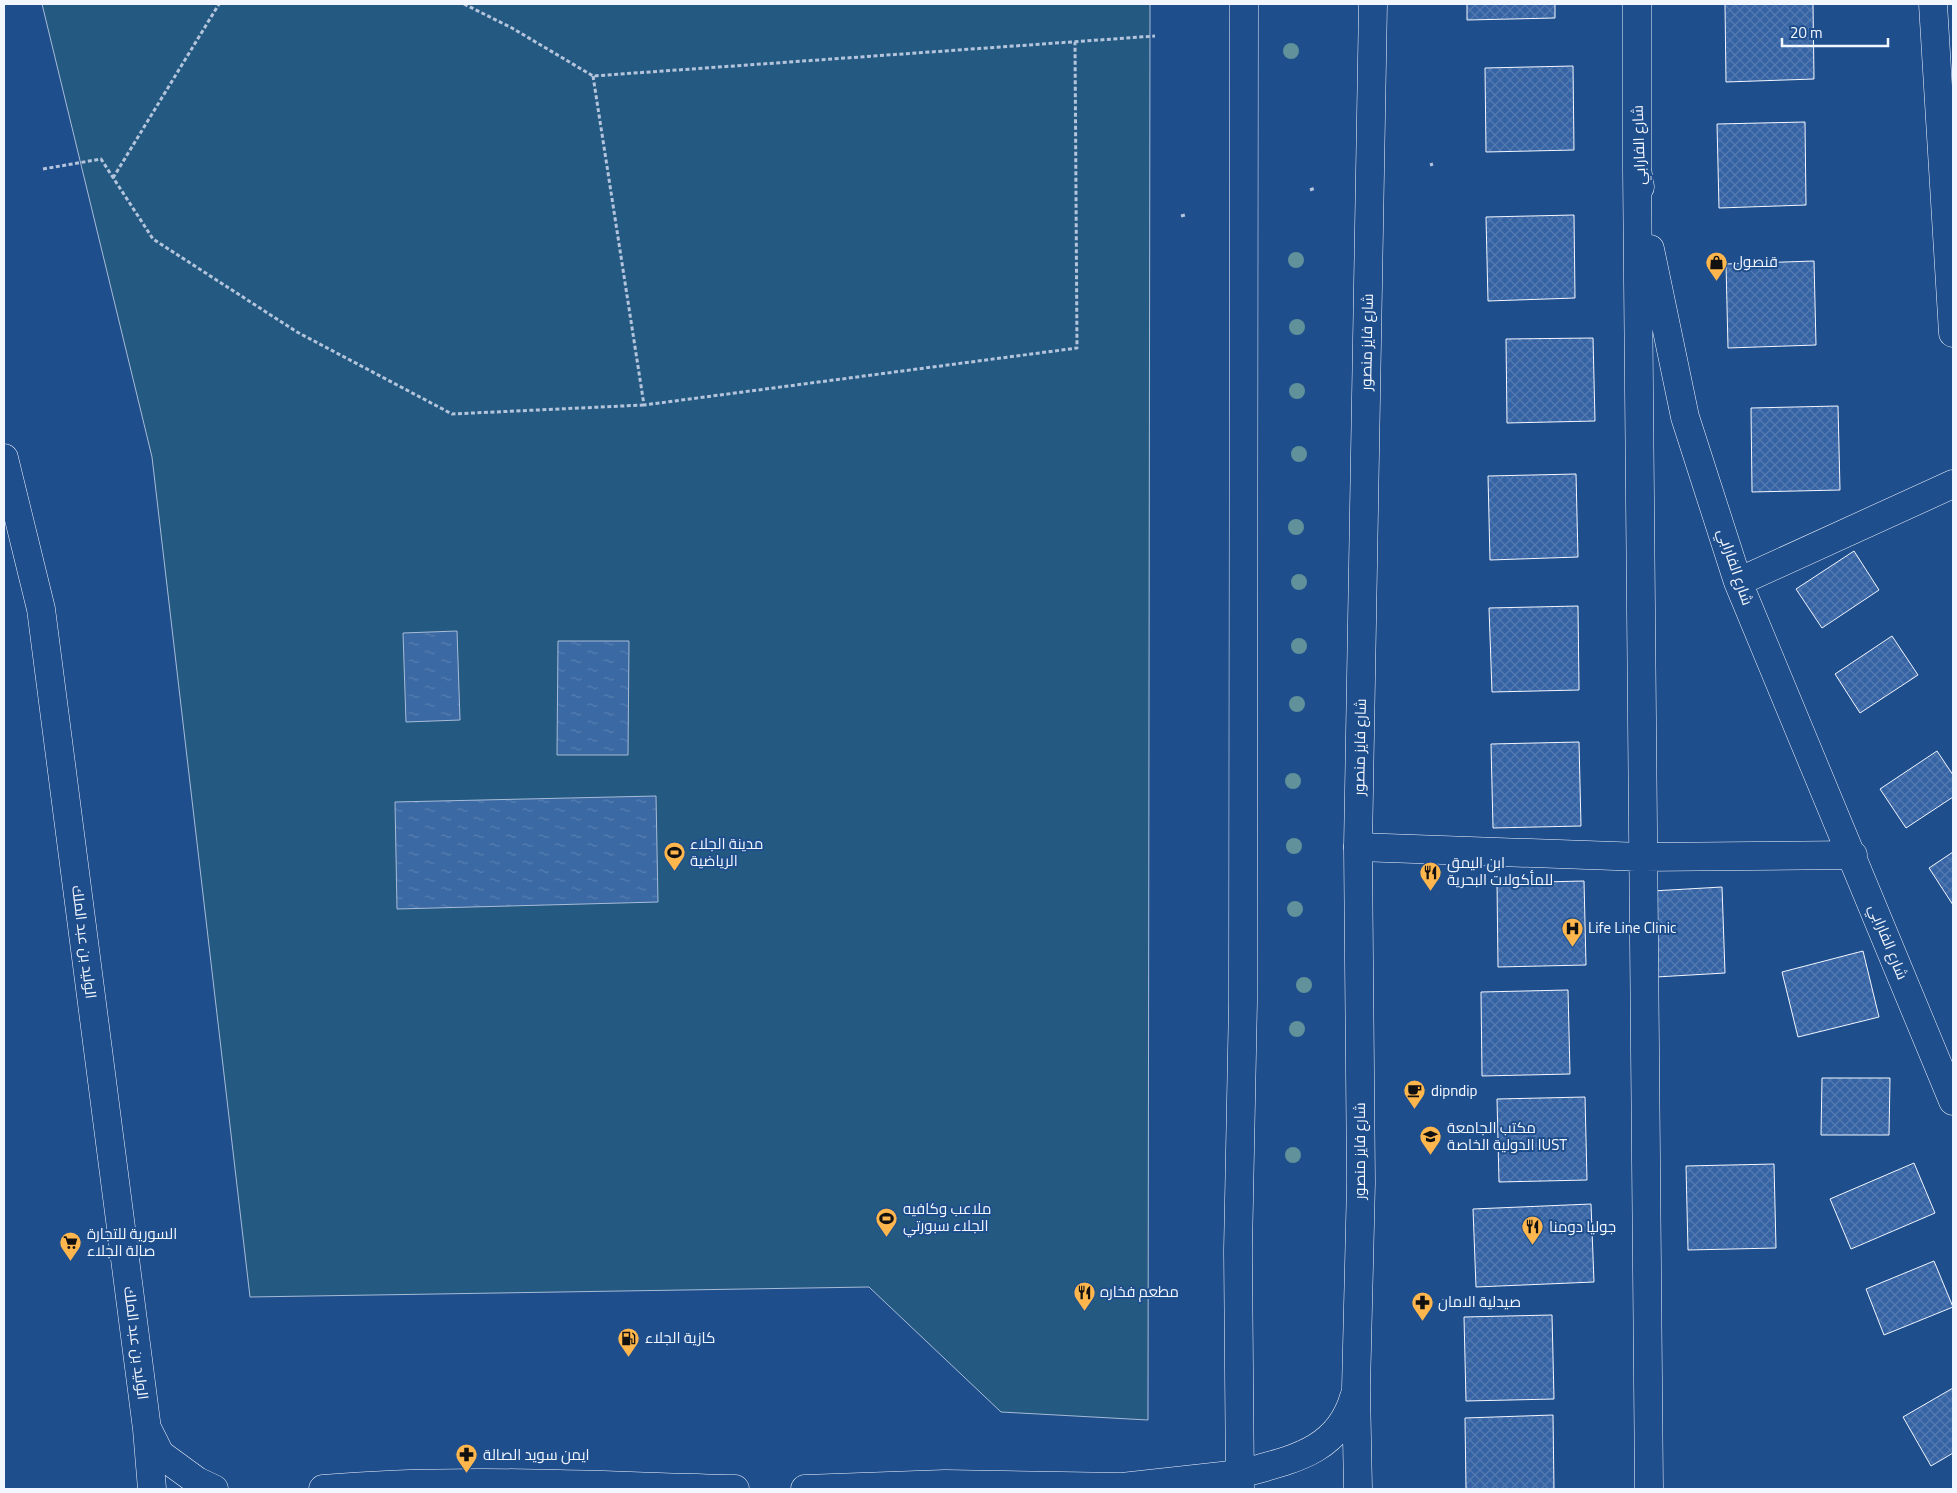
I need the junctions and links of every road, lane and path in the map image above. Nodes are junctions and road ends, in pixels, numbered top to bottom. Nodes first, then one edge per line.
1 (219, 4) edge
2 (464, 4) edge
3 (1244, 4) edge
4 (1373, 4) edge
5 (1637, 4) edge
6 (1934, 4) edge
7 (1155, 36) dead end
8 (1074, 42) junction
9 (594, 76) junction
10 (43, 169) dead end
11 (1636, 169) junction
12 (113, 178) junction
13 (1953, 333) edge
14 (644, 406) junction
15 (4, 458) edge
16 (1953, 484) edge
17 (1738, 582) junction
18 (1358, 847) junction
19 (1853, 855) junction
20 (1643, 857) junction
21 (1953, 1101) edge
22 (1356, 1389) junction
23 (147, 1429) junction
24 (1240, 1482) edge
25 (152, 1489) edge
26 (214, 1489) edge
27 (324, 1489) edge
28 (735, 1489) edge
29 (804, 1489) edge
30 (1358, 1489) edge
31 (1649, 1489) edge

1 - 12 path
2 - 9 path
3 - 24 main road
4 - 18 main road, شارع فايز منصور
5 - 11 main road, شارع الفارابي
6 - 13 main road
7 - 8 path
8 - 9 path
8 - 14 path
9 - 14 path
10 - 12 path
11 - 17 main road, شارع الفارابي
11 - 20 main road
12 - 14 path
15 - 23 main road, الوليد بن عبد الملك
16 - 17 main road
17 - 19 main road, شارع الفارابي
18 - 20 main road
18 - 22 main road, شارع فايز منصور
19 - 20 main road
19 - 21 main road, شارع الفارابي
20 - 31 main road
22 - 24 main road
22 - 30 main road, شارع فايز منصور
23 - 25 main road, الوليد بن عبد الملك
23 - 26 main road
24 - 29 main road
27 - 28 main road

